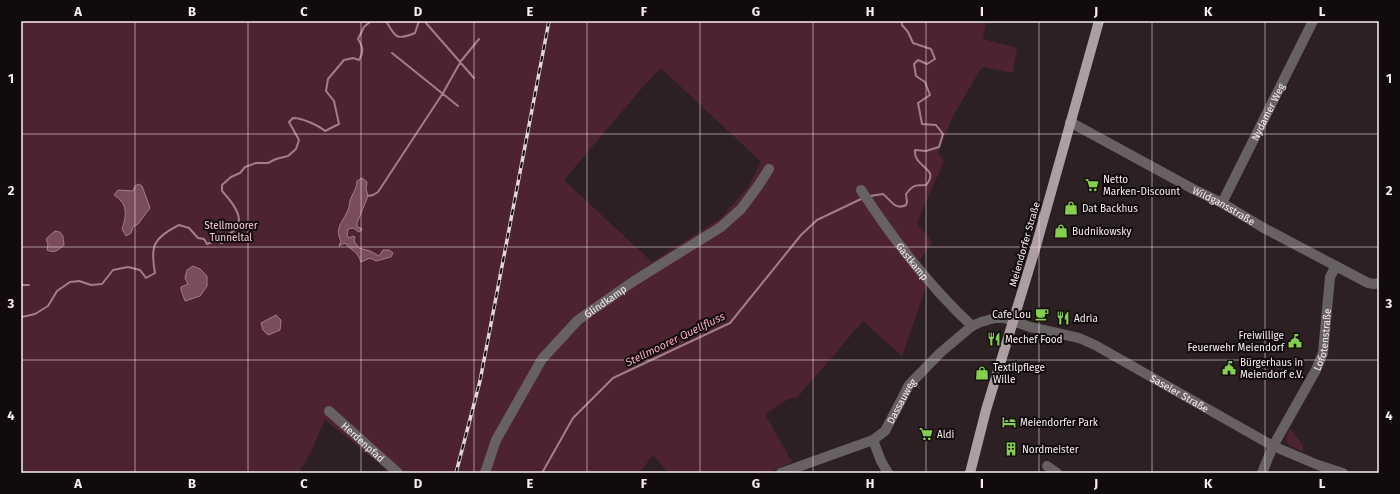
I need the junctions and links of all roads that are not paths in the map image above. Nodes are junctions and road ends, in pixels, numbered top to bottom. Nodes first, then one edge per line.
1 (1099, 21) edge
2 (1313, 21) edge
3 (1070, 122) junction
4 (769, 168) dead end
5 (861, 190) dead end
6 (1222, 203) junction
7 (1336, 266) junction
8 (1379, 283) edge
9 (1014, 321) junction
10 (972, 326) junction
11 (329, 411) dead end
12 (873, 440) junction
13 (1273, 446) junction
14 (1047, 466) dead end
15 (398, 473) edge
16 (485, 473) edge
17 (781, 473) edge
18 (888, 473) edge
19 (970, 473) edge
20 (1057, 473) edge
21 (1262, 473) edge
22 (1343, 473) edge

1 - 3 main road, Meiendorfer Straße
2 - 6 street, Nydamer Weg
3 - 6 street, Wildgansstraße
3 - 9 main road, Meiendorfer Straße
4 - 16 street, Glindkamp
5 - 10 street, Gastkamp
6 - 7 street, Wildgansstraße
7 - 8 street, Wildgansstraße
7 - 13 street, Lofotenstraße
9 - 10 street, Dassauweg
9 - 13 street, Saseler Straße
9 - 19 main road, Meiendorfer Straße
10 - 12 street, Dassauweg
11 - 15 street, Herdenpfad
12 - 17 street, Dassauweg
12 - 18 street
13 - 21 street, Lofotenstraße
13 - 22 street, Saseler Straße
14 - 20 street

